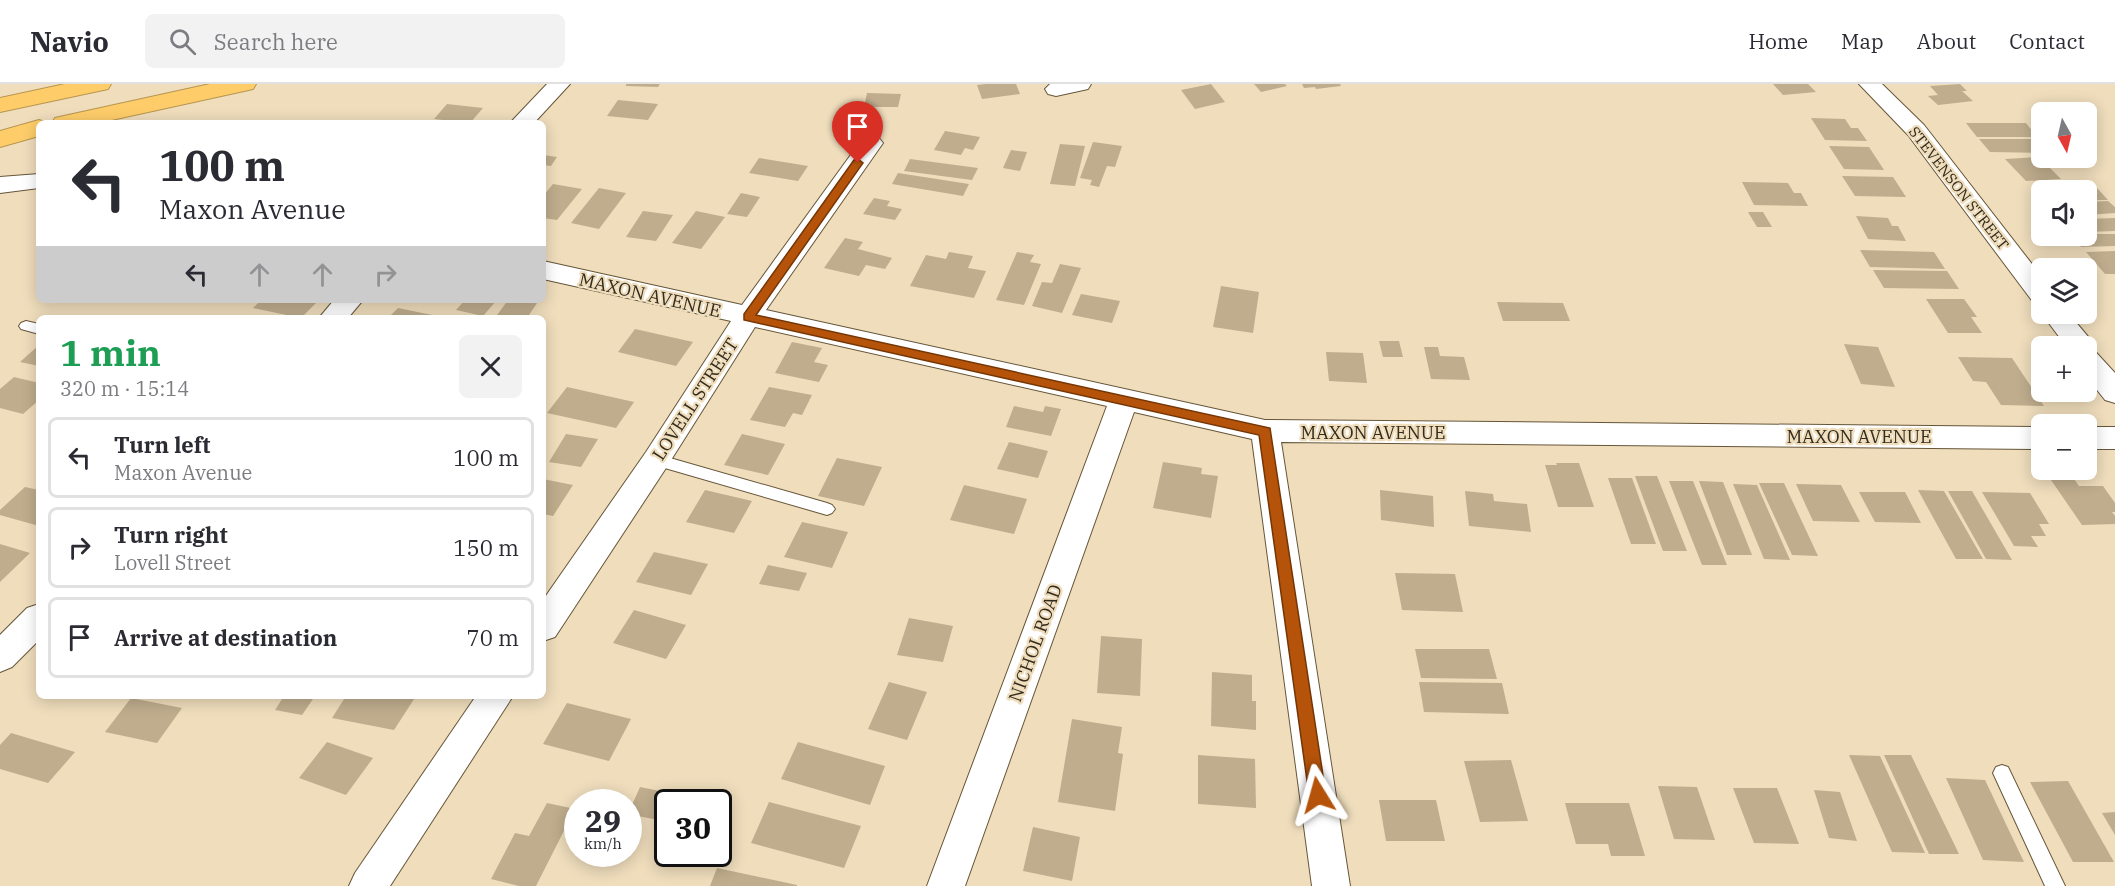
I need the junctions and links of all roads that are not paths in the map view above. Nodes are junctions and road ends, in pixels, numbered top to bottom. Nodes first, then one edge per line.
1 (99, 84) edge
2 (244, 84) edge
3 (558, 84) edge
4 (1080, 84) edge
5 (1870, 84) edge
6 (1058, 93) edge
7 (0, 105) edge
8 (78, 120) edge
9 (524, 120) edge
10 (36, 129) edge
11 (0, 139) edge
12 (872, 143) dead end
13 (36, 181) edge
14 (0, 185) edge
15 (546, 271) edge
16 (2031, 282) edge
17 (347, 303) edge
18 (335, 315) edge
19 (748, 317) junction
20 (2063, 324) edge
21 (2072, 336) edge
22 (2097, 370) edge
23 (2115, 393) edge
24 (1124, 400) junction
25 (1265, 431) junction
26 (2031, 438) edge
27 (2097, 438) edge
28 (2115, 438) edge
29 (656, 460) junction
30 (827, 509) dead end
31 (36, 621) edge
32 (546, 623) edge
33 (0, 657) edge
34 (494, 699) edge
35 (2002, 774) dead end
36 (368, 886) edge
37 (946, 886) edge
38 (1331, 886) edge
39 (2055, 886) edge

1 - 7 highway
2 - 8 highway
3 - 9 street
4 - 6 street
5 - 16 street, STEVENSON STREET
10 - 11 highway
12 - 19 street, LOVELL STREET
13 - 14 street
15 - 19 street, MAXON AVENUE
17 - 18 street
19 - 24 street, MAXON AVENUE
19 - 29 street, LOVELL STREET
20 - 21 street
22 - 23 street
24 - 25 street, MAXON AVENUE
24 - 37 street, NICHOL ROAD
25 - 26 street, MAXON AVENUE
25 - 38 street
27 - 28 street
29 - 30 lane
29 - 32 street, LOVELL STREET
31 - 33 street
34 - 36 street
35 - 39 lane

